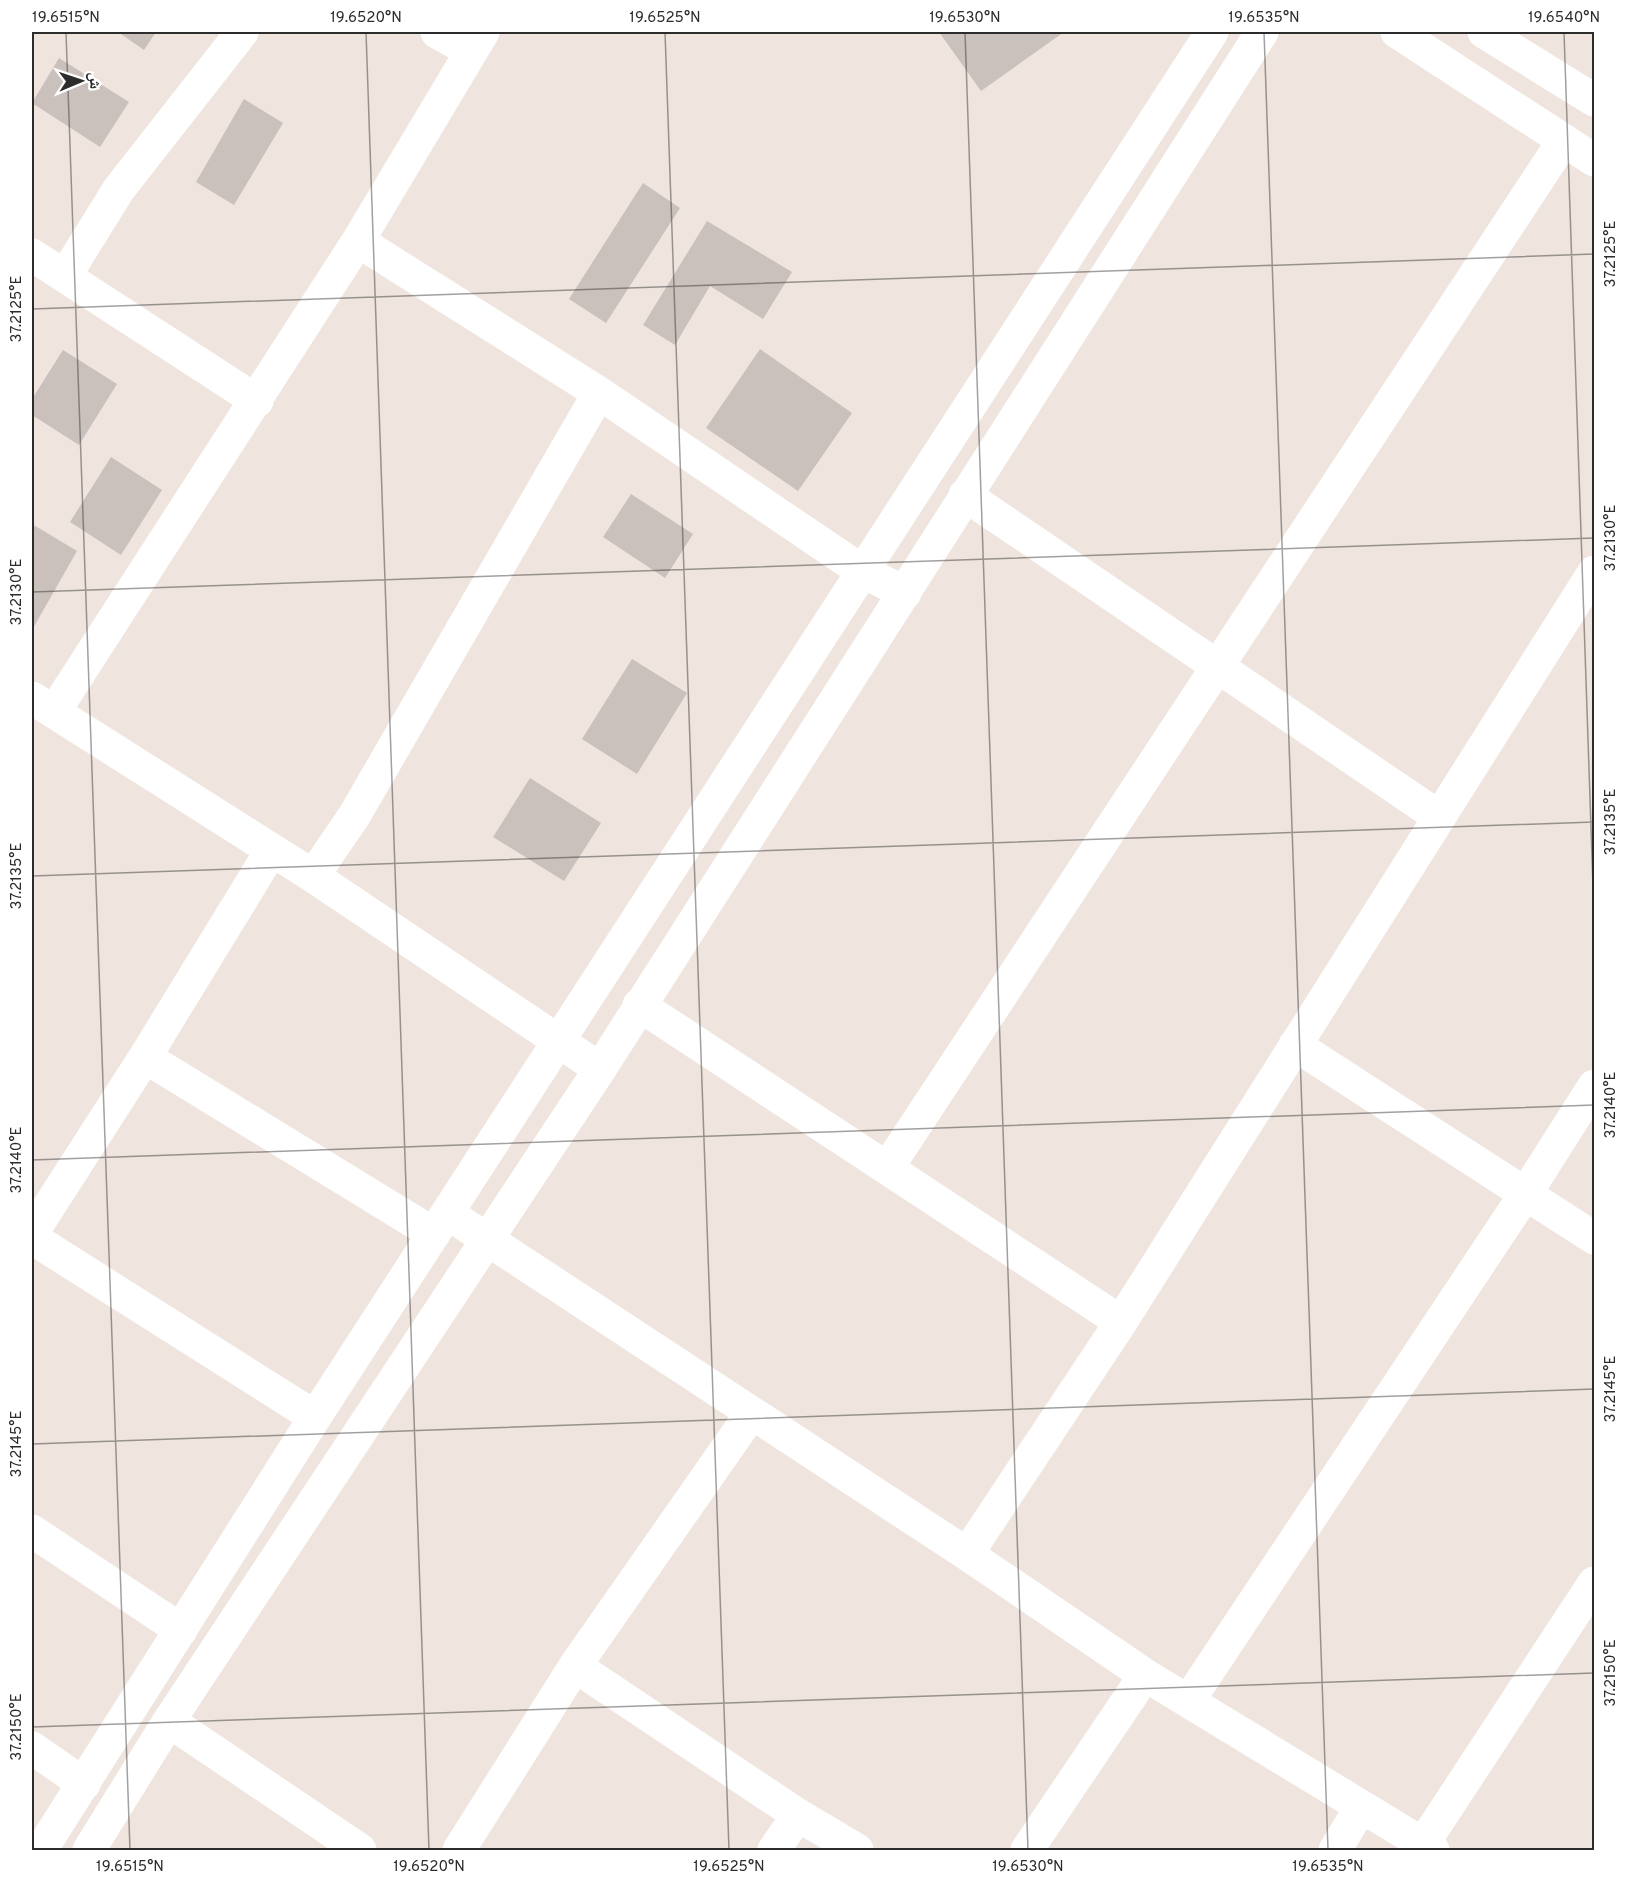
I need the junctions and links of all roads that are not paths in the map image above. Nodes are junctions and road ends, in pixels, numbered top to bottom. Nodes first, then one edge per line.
1 (242, 32) edge
2 (437, 32) edge
3 (1212, 32) edge
4 (1262, 32) edge
5 (1397, 32) edge
6 (1484, 32) edge
7 (477, 41) edge
8 (1594, 100) edge
9 (1564, 140) junction
10 (1594, 160) edge
11 (357, 241) junction
12 (32, 255) edge
13 (65, 276) junction
14 (599, 393) junction
15 (256, 401) junction
16 (965, 495) junction
17 (862, 571) junction
18 (1594, 572) edge
19 (905, 593) junction
20 (1219, 667) junction
21 (43, 705) edge
22 (1439, 817) junction
23 (271, 851) junction
24 (313, 876) junction
25 (639, 1005) junction
26 (557, 1042) junction
27 (1295, 1045) junction
28 (145, 1057) junction
29 (600, 1069) junction
30 (1594, 1086) edge
31 (888, 1167) junction
32 (1526, 1193) junction
33 (440, 1224) junction
34 (32, 1233) edge
35 (32, 1238) edge
36 (1594, 1238) edge
37 (486, 1241) junction
38 (1120, 1322) junction
39 (751, 1414) junction
40 (315, 1417) junction
41 (32, 1531) edge
42 (967, 1554) junction
43 (1590, 1602) edge
44 (181, 1630) junction
45 (575, 1666) junction
46 (1146, 1675) junction
47 (1189, 1700) junction
48 (169, 1721) junction
49 (32, 1748) edge
50 (84, 1784) junction
51 (1361, 1807) junction
52 (798, 1815) junction
53 (1428, 1847) edge
54 (41, 1851) edge
55 (88, 1851) edge
56 (360, 1851) edge
57 (459, 1851) edge
58 (774, 1851) edge
59 (857, 1851) edge
60 (1027, 1851) edge
61 (1335, 1851) edge

1 - 13 street
2 - 7 street
3 - 17 street
4 - 16 street
5 - 9 street
6 - 8 street
7 - 11 street
9 - 10 street
9 - 20 street
11 - 14 street
11 - 15 street
12 - 13 street
13 - 15 street
14 - 17 street
14 - 24 street
15 - 21 street
16 - 19 street
16 - 20 street
17 - 19 street
17 - 26 street
18 - 22 street
19 - 25 street
20 - 22 street
20 - 31 street
21 - 23 street
22 - 27 street
23 - 24 street
23 - 28 street
24 - 26 street
25 - 29 street
25 - 31 street
26 - 29 street
26 - 33 street
27 - 32 street
27 - 38 street
28 - 33 street
28 - 34 street
29 - 37 street
30 - 32 street
31 - 38 street
32 - 36 street
32 - 47 street
33 - 37 street
33 - 40 street
35 - 40 street
37 - 39 street
37 - 48 street
38 - 42 street
39 - 42 street
39 - 45 street
40 - 44 street
41 - 44 street
42 - 46 street
43 - 53 street
44 - 50 street
45 - 52 street
45 - 57 street
46 - 47 street
46 - 60 street
47 - 51 street
48 - 55 street
48 - 56 street
49 - 50 street
50 - 54 street
51 - 53 street
51 - 61 street
52 - 58 street
52 - 59 street

